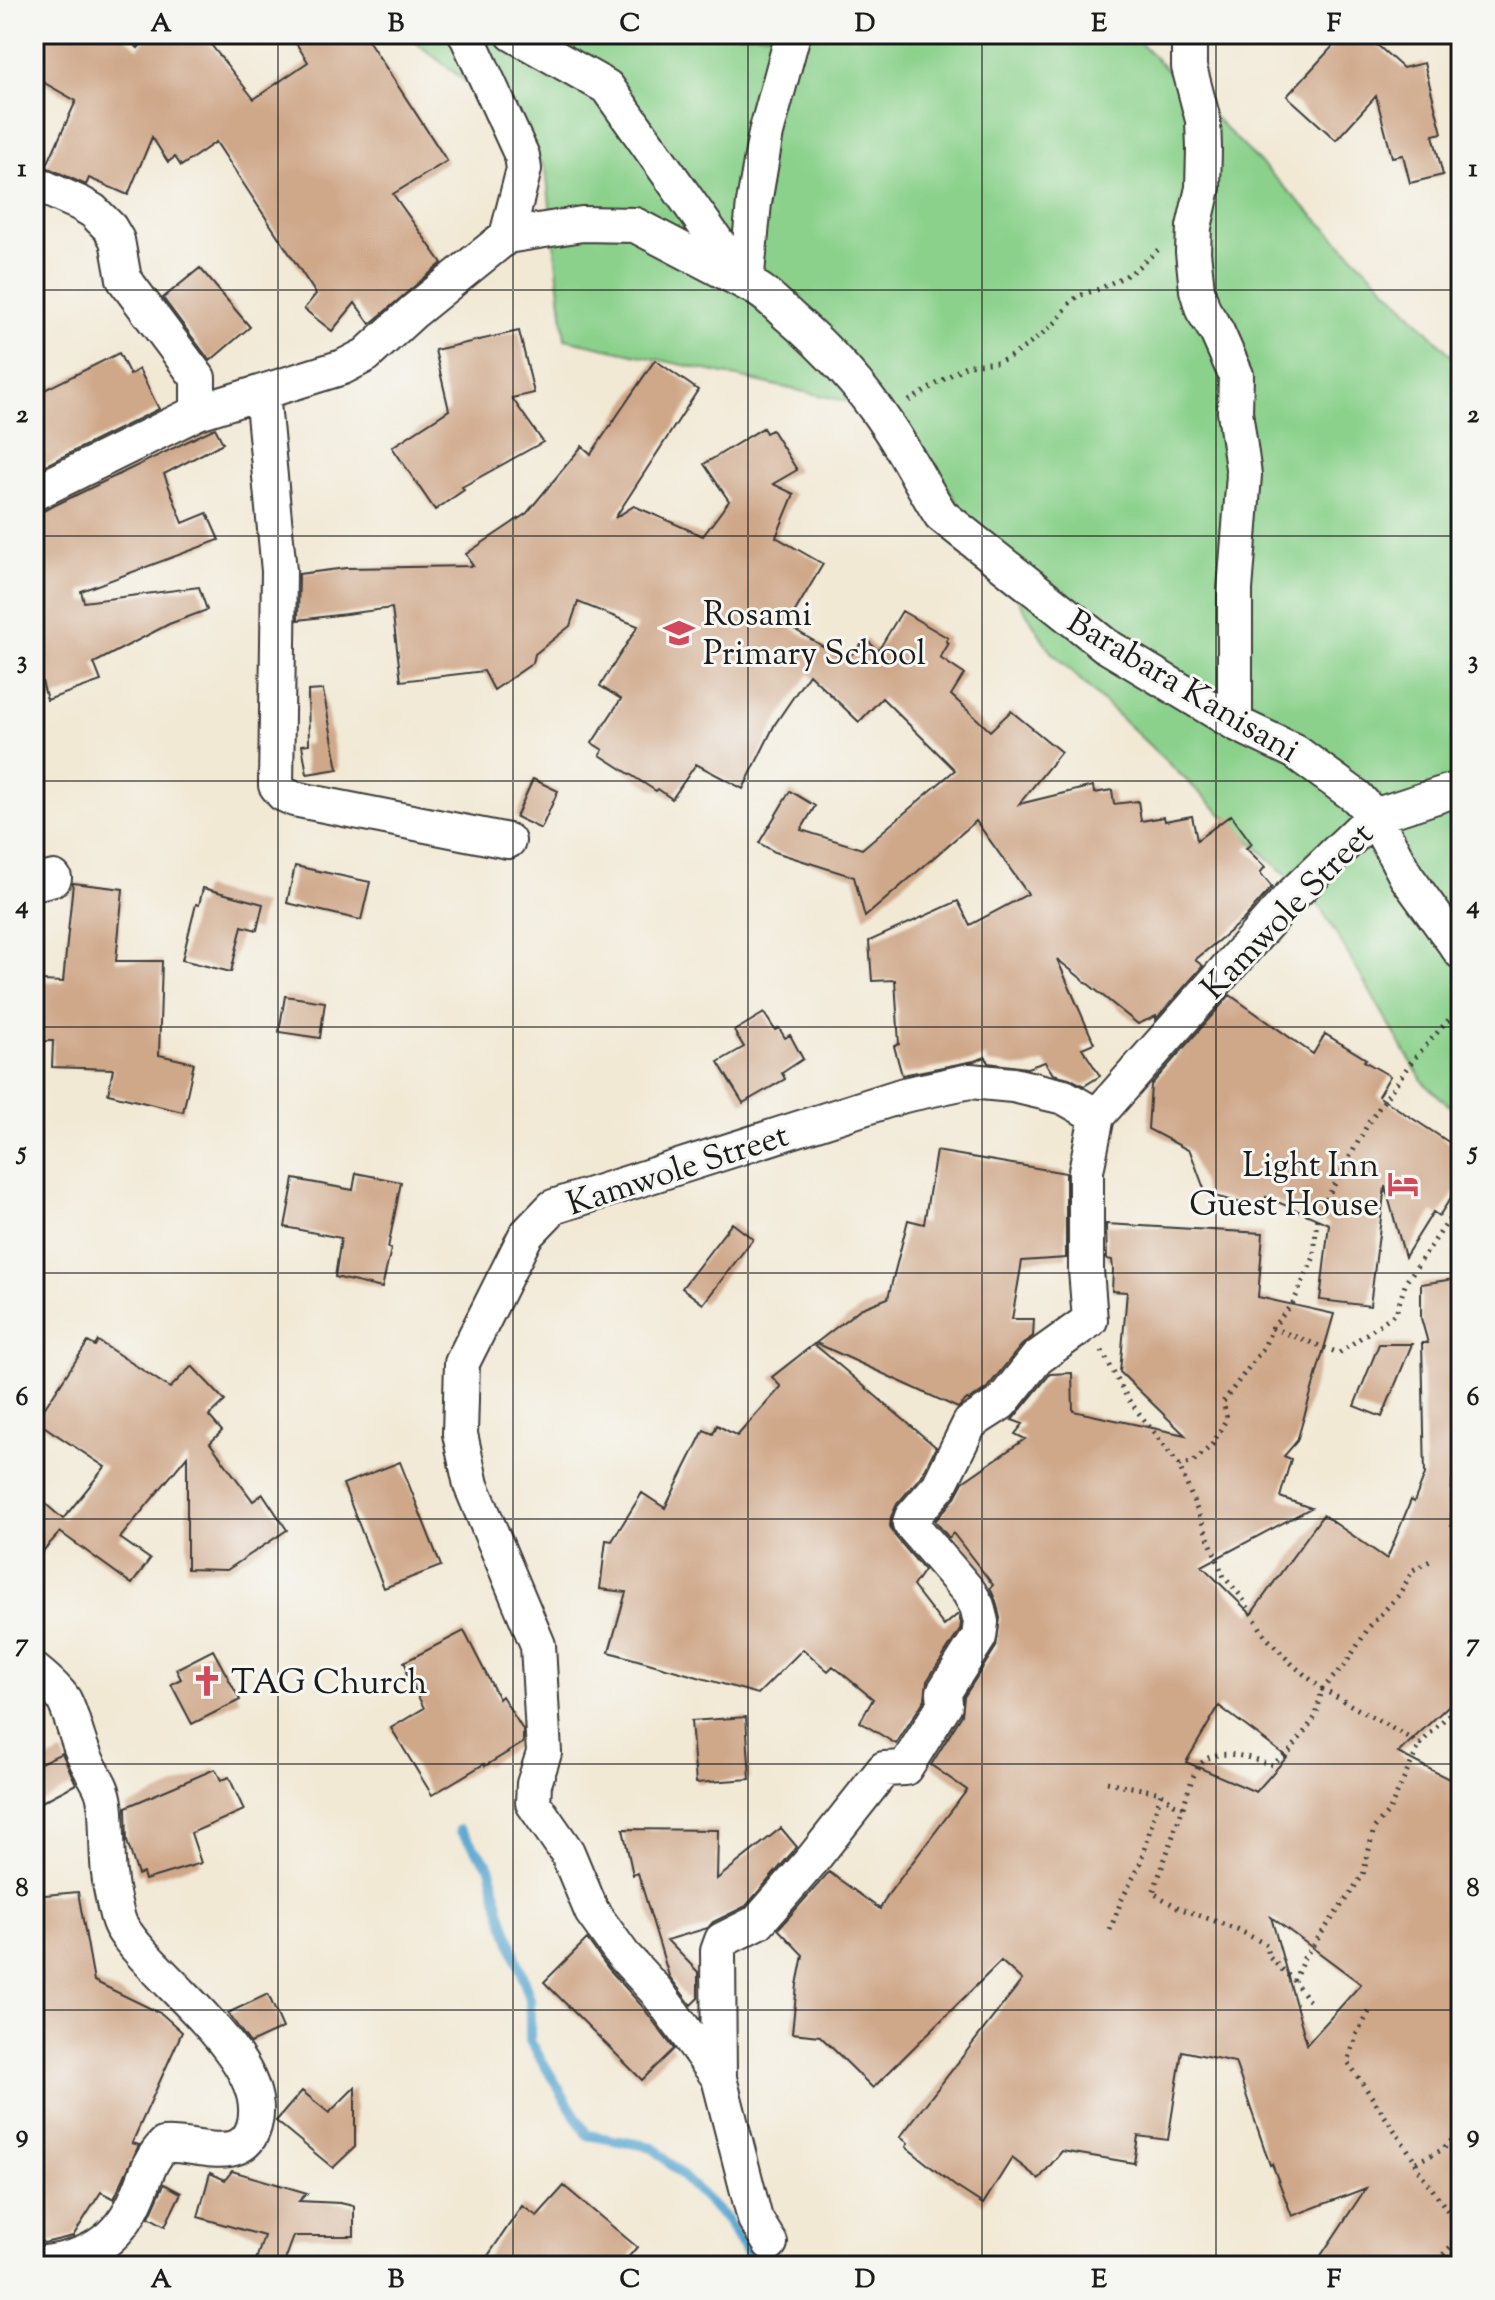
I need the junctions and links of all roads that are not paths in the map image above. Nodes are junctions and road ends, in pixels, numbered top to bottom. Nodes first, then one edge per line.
1 (466, 34) edge
2 (513, 34) edge
3 (793, 34) edge
4 (1189, 34) edge
5 (34, 183) edge
6 (507, 236) junction
7 (746, 283) junction
8 (262, 393) junction
9 (198, 412) junction
10 (34, 493) edge
11 (1235, 723) junction
12 (1461, 788) edge
13 (1374, 816) junction
14 (508, 841) dead end
15 (1461, 952) edge
16 (1097, 1116) junction
17 (34, 1670) edge
18 (719, 2078) junction
19 (770, 2243) dead end
20 (34, 2264) edge

1 - 6 street
2 - 7 street, Barabara Kanisani
3 - 7 street
4 - 11 street
5 - 9 street
6 - 7 street
6 - 8 street
7 - 11 street, Barabara Kanisani
8 - 9 street
8 - 14 street
9 - 10 street
11 - 13 street, Barabara Kanisani
12 - 13 street, Kamwole Street
13 - 15 street, Barabara Kanisani
13 - 16 street, Kamwole Street
16 - 18 street
16 - 18 street, Kamwole Street
17 - 20 street
18 - 19 street, Kamwole Street

